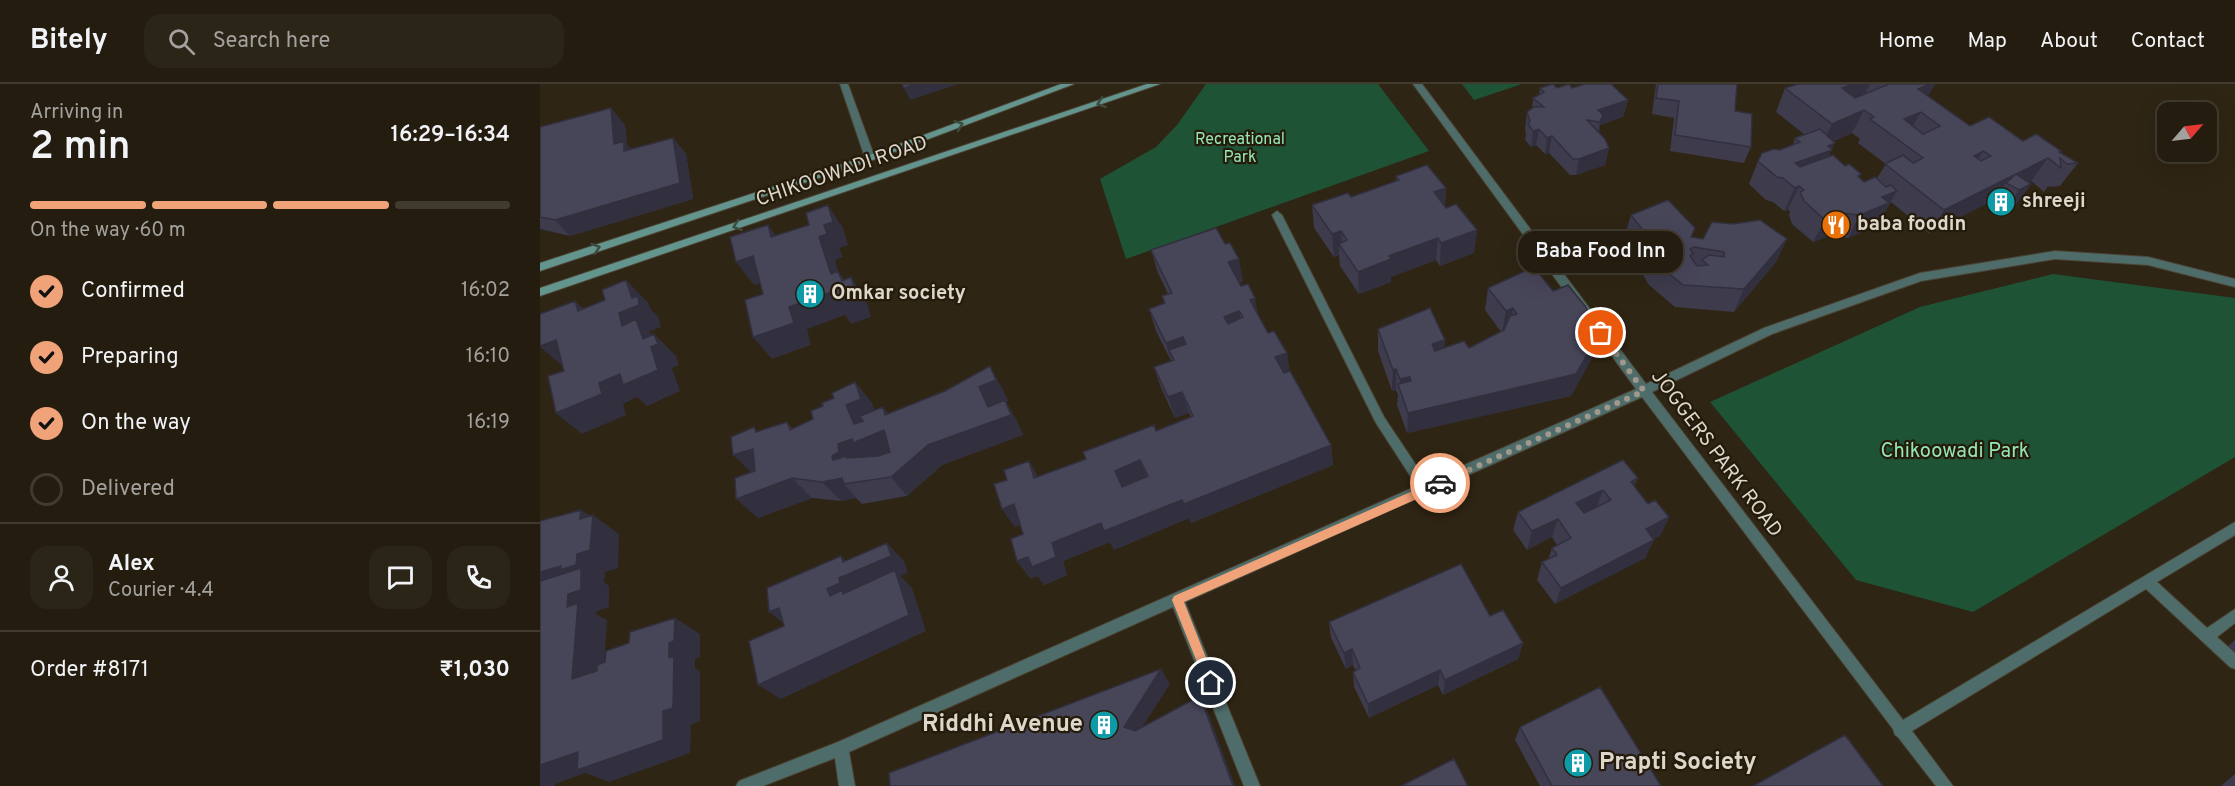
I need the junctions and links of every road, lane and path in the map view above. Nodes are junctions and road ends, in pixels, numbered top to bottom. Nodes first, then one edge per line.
1 (844, 84) edge
2 (1070, 84) edge
3 (1156, 84) edge
4 (1417, 84) edge
5 (870, 158) junction
6 (1277, 215) dead end
7 (540, 267) edge
8 (2235, 283) edge
9 (540, 292) edge
10 (1644, 391) junction
11 (1426, 490) junction
12 (2235, 528) edge
13 (2147, 581) junction
14 (1178, 600) junction
15 (2235, 615) edge
16 (2207, 636) junction
17 (2235, 662) edge
18 (1900, 730) junction
19 (841, 748) junction
20 (744, 786) edge
21 (847, 786) edge
22 (1252, 786) edge
23 (1945, 786) edge

1 - 5 street
5 -> 2 street, CHIKOOWADI ROAD
3 -> 9 street, CHIKOOWADI ROAD
4 - 10 street, JOGGERS PARK ROAD
7 -> 5 street, CHIKOOWADI ROAD
6 - 11 street
8 - 10 street
10 - 11 street
10 - 18 street, JOGGERS PARK ROAD
11 - 14 street
12 - 13 street
13 - 16 street
13 - 18 street
14 - 19 street
14 - 22 street
15 - 16 street
16 - 17 street
18 - 23 street, JOGGERS PARK ROAD
19 - 20 street
19 - 21 street

